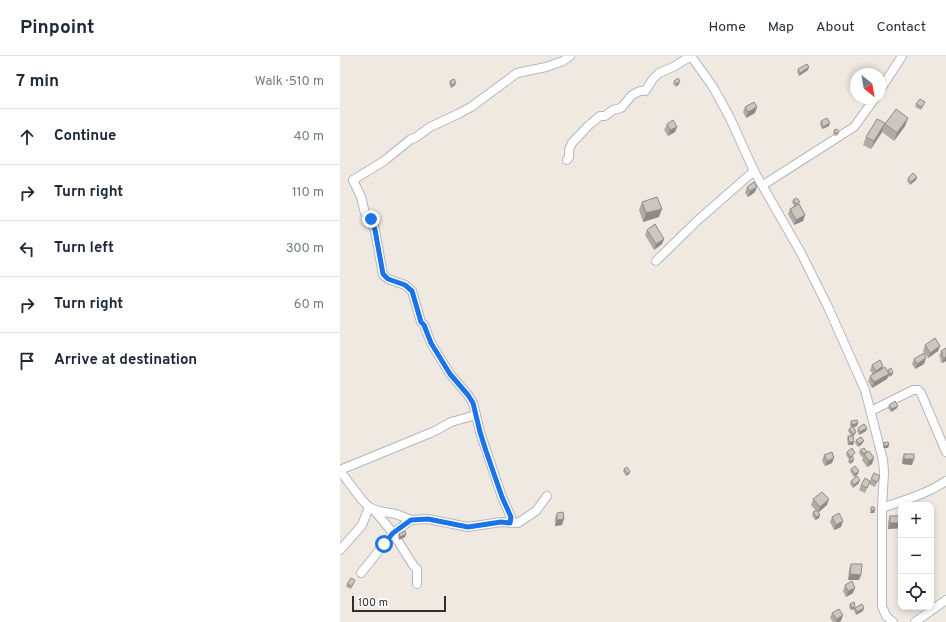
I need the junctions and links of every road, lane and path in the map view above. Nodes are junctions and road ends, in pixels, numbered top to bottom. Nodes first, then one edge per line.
1 (570, 56) edge
2 (691, 56) edge
3 (902, 56) edge
4 (886, 81) edge
5 (871, 104) edge
6 (568, 160) dead end
7 (754, 171) junction
8 (763, 185) junction
9 (656, 261) dead end
10 (871, 411) junction
11 (476, 415) junction
12 (946, 452) edge
13 (340, 470) edge
14 (946, 481) edge
15 (547, 496) dead end
16 (371, 508) junction
17 (882, 508) junction
18 (411, 520) junction
19 (510, 523) junction
20 (393, 533) junction
21 (340, 550) edge
22 (362, 573) dead end
23 (417, 584) dead end
24 (946, 600) edge
25 (893, 622) edge
26 (916, 622) edge

1 - 11 street
2 - 6 street
2 - 7 street
3 - 4 street
5 - 8 street
7 - 8 street
7 - 9 street
8 - 10 street
10 - 12 street
10 - 17 street
11 - 13 street
11 - 19 street
13 - 16 street
14 - 17 street
15 - 19 street
16 - 18 street
16 - 20 street
16 - 21 street
17 - 25 street
18 - 19 street
18 - 20 street
20 - 22 street
20 - 23 street
24 - 26 street

